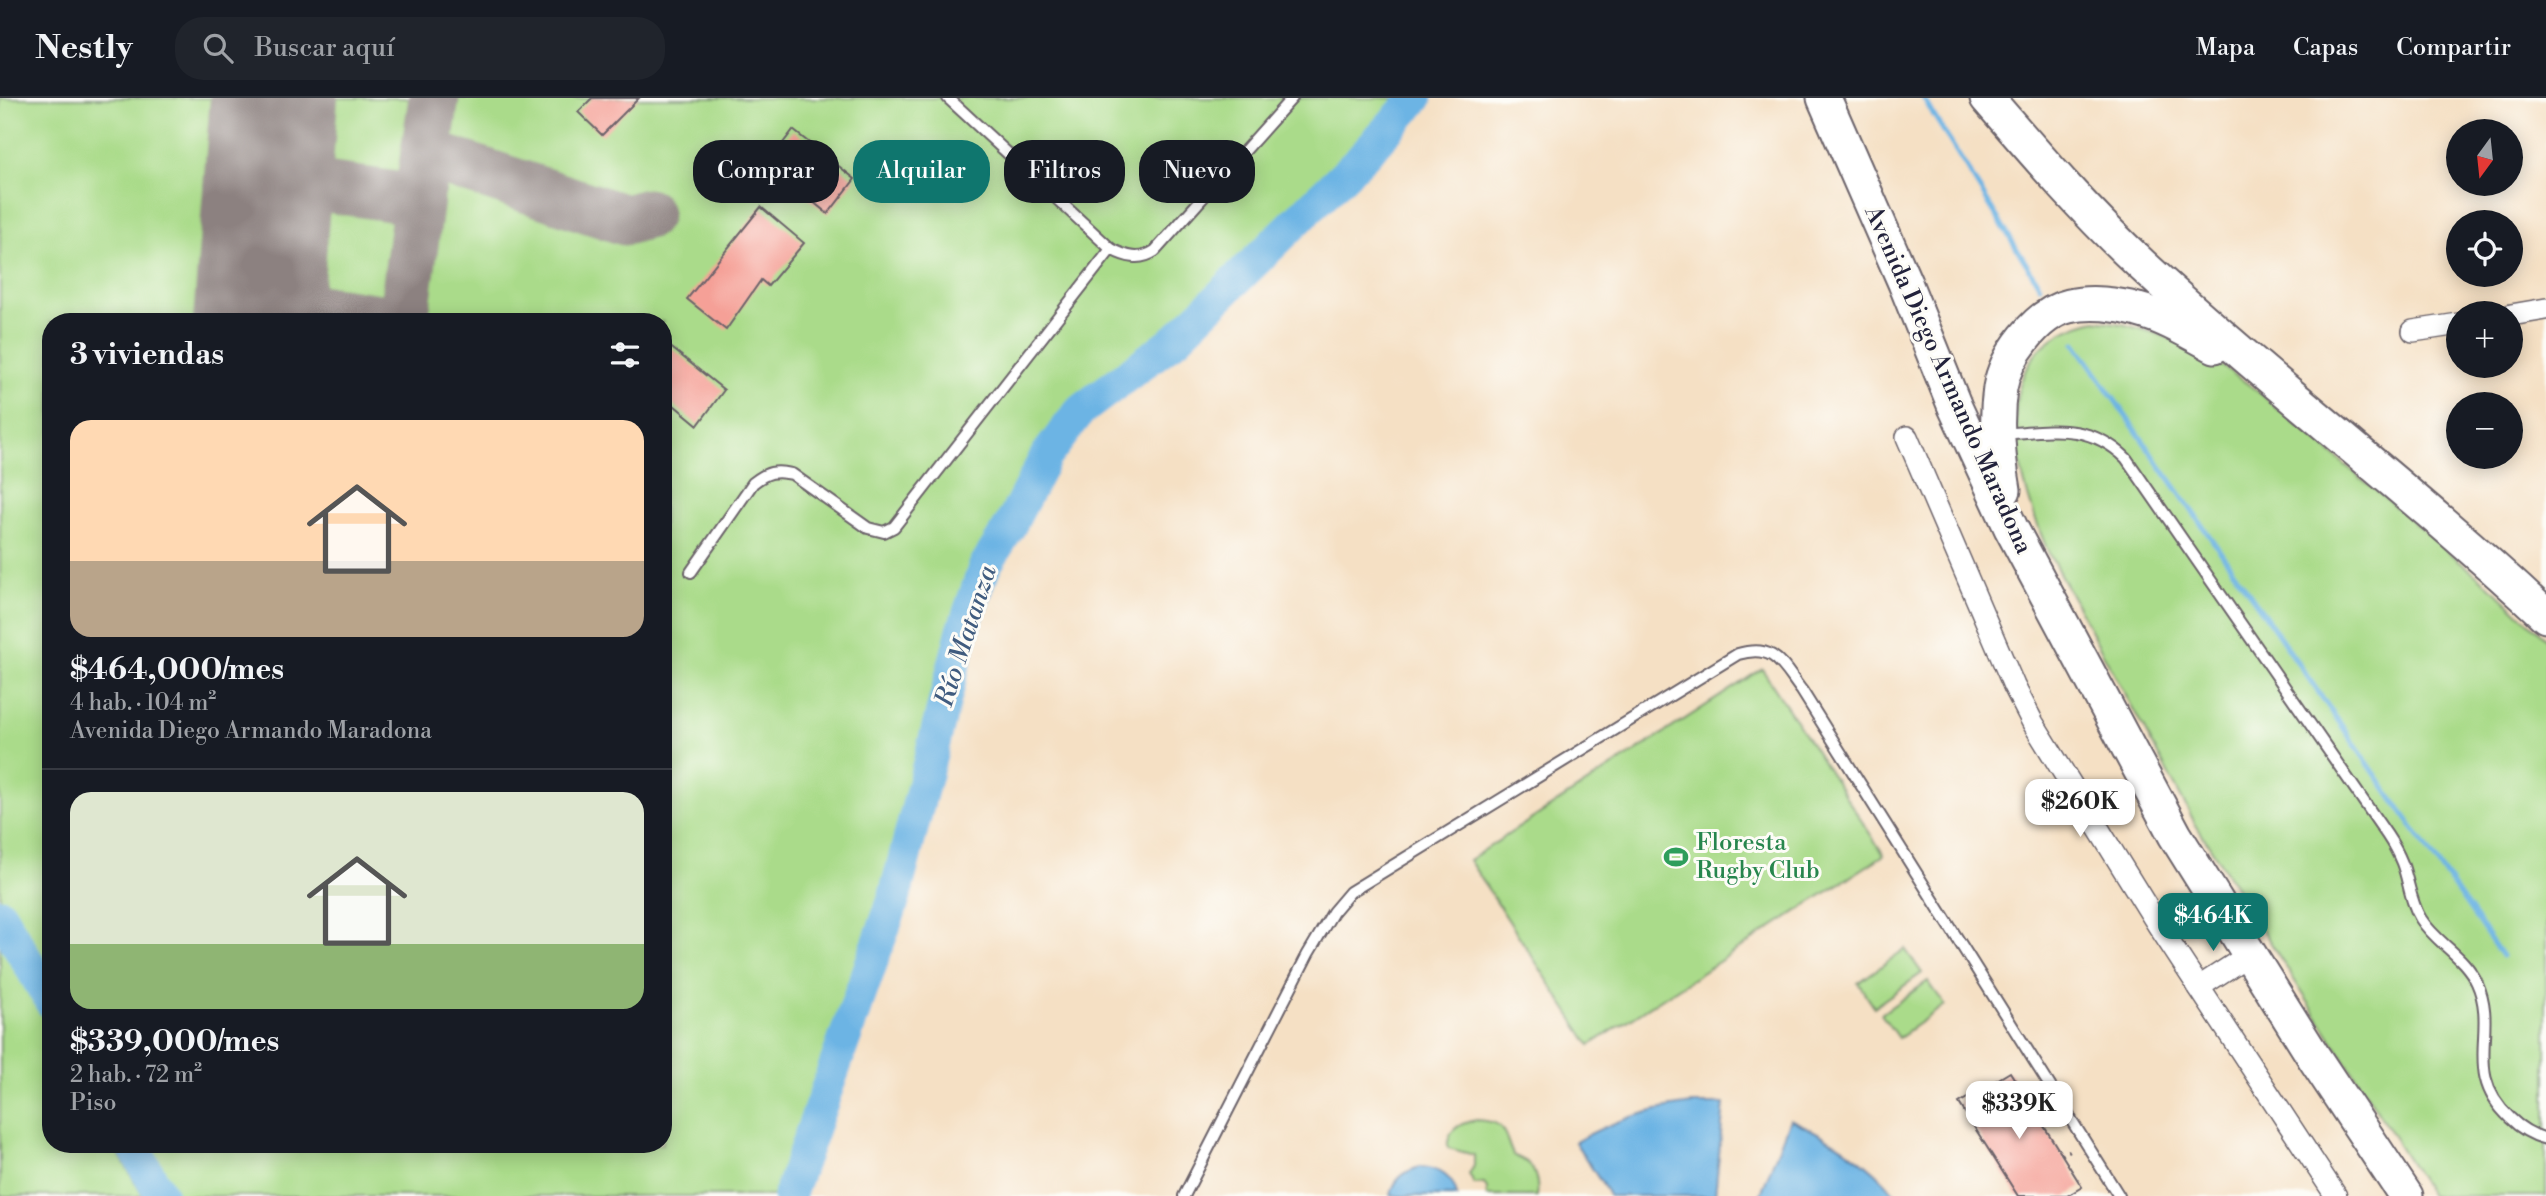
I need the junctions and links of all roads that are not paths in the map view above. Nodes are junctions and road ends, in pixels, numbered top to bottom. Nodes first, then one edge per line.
1 (948, 98) edge
2 (1292, 98) edge
3 (1824, 98) edge
4 (1987, 98) edge
5 (1111, 249) junction
6 (2546, 309) edge
7 (2523, 313) edge
8 (2446, 326) edge
9 (2413, 331) dead end
10 (2260, 371) junction
11 (1998, 435) junction
12 (1907, 437) dead end
13 (2011, 528) junction
14 (691, 572) dead end
15 (2546, 616) edge
16 (2250, 954) junction
17 (2199, 987) junction
18 (2546, 1139) edge
19 (1184, 1196) edge
20 (2119, 1196) edge
21 (2336, 1196) edge
22 (2406, 1196) edge

1 - 5 lane
2 - 5 lane
3 - 13 main road, Avenida Diego Armando Maradona
4 - 10 main road
5 - 14 lane
6 - 7 street
8 - 9 street
10 - 11 main road
10 - 15 main road
11 - 13 main road
11 - 18 lane
12 - 17 street
13 - 16 main road, Avenida Diego Armando Maradona
16 - 17 street
16 - 22 main road, Avenida Diego Armando Maradona
17 - 21 street
19 - 20 lane

